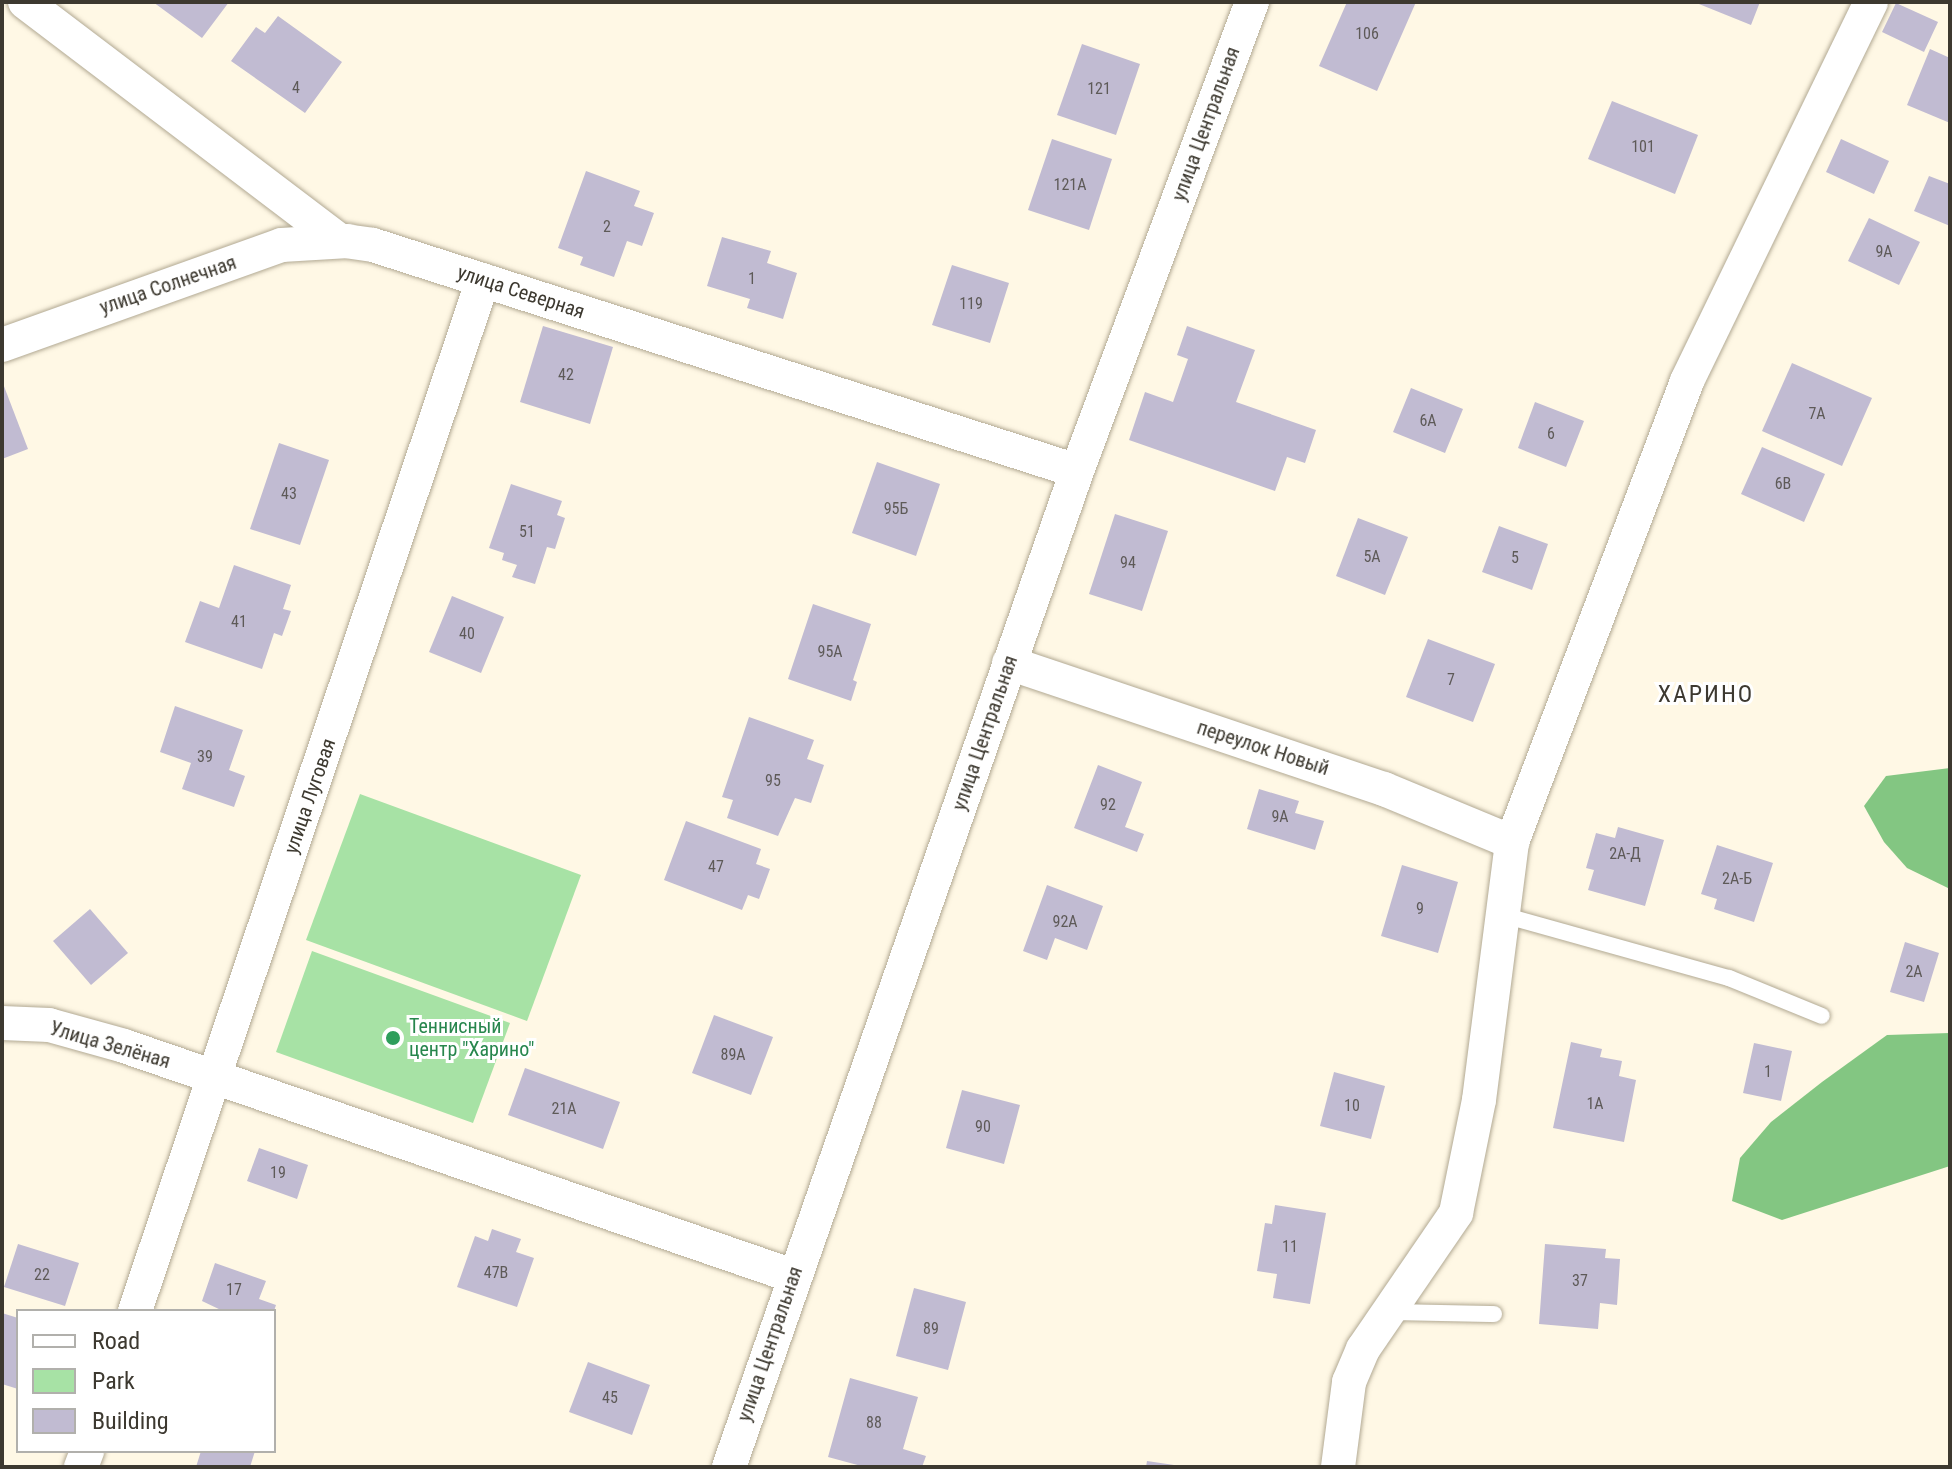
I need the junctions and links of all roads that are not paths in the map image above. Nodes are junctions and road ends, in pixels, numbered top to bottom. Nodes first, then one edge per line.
1 (25, 2) edge
2 (1252, 2) edge
3 (1871, 2) edge
4 (338, 240) junction
5 (477, 278) junction
6 (2, 345) edge
7 (1077, 471) junction
8 (1009, 663) junction
9 (1512, 842) junction
10 (1503, 915) junction
11 (1822, 1016) dead end
12 (2, 1023) edge
13 (215, 1078) junction
14 (793, 1276) junction
15 (136, 1309) edge
16 (1388, 1312) junction
17 (1494, 1314) dead end
18 (729, 1467) edge
19 (1338, 1467) edge

1 - 4 street, улица Северная
2 - 7 street, улица Центральная
3 - 9 street
4 - 5 street, улица Северная
4 - 6 street, улица Солнечная
5 - 7 street, улица Северная
5 - 13 street
7 - 8 street, улица Центральная
8 - 9 street, переулок Новый
8 - 14 street, улица Центральная
9 - 10 street
10 - 11 lane
10 - 16 street
12 - 13 street, Улица Зелёная
13 - 14 street, Улица Зелёная
13 - 15 street
14 - 18 street, улица Центральная
16 - 17 lane
16 - 19 street

